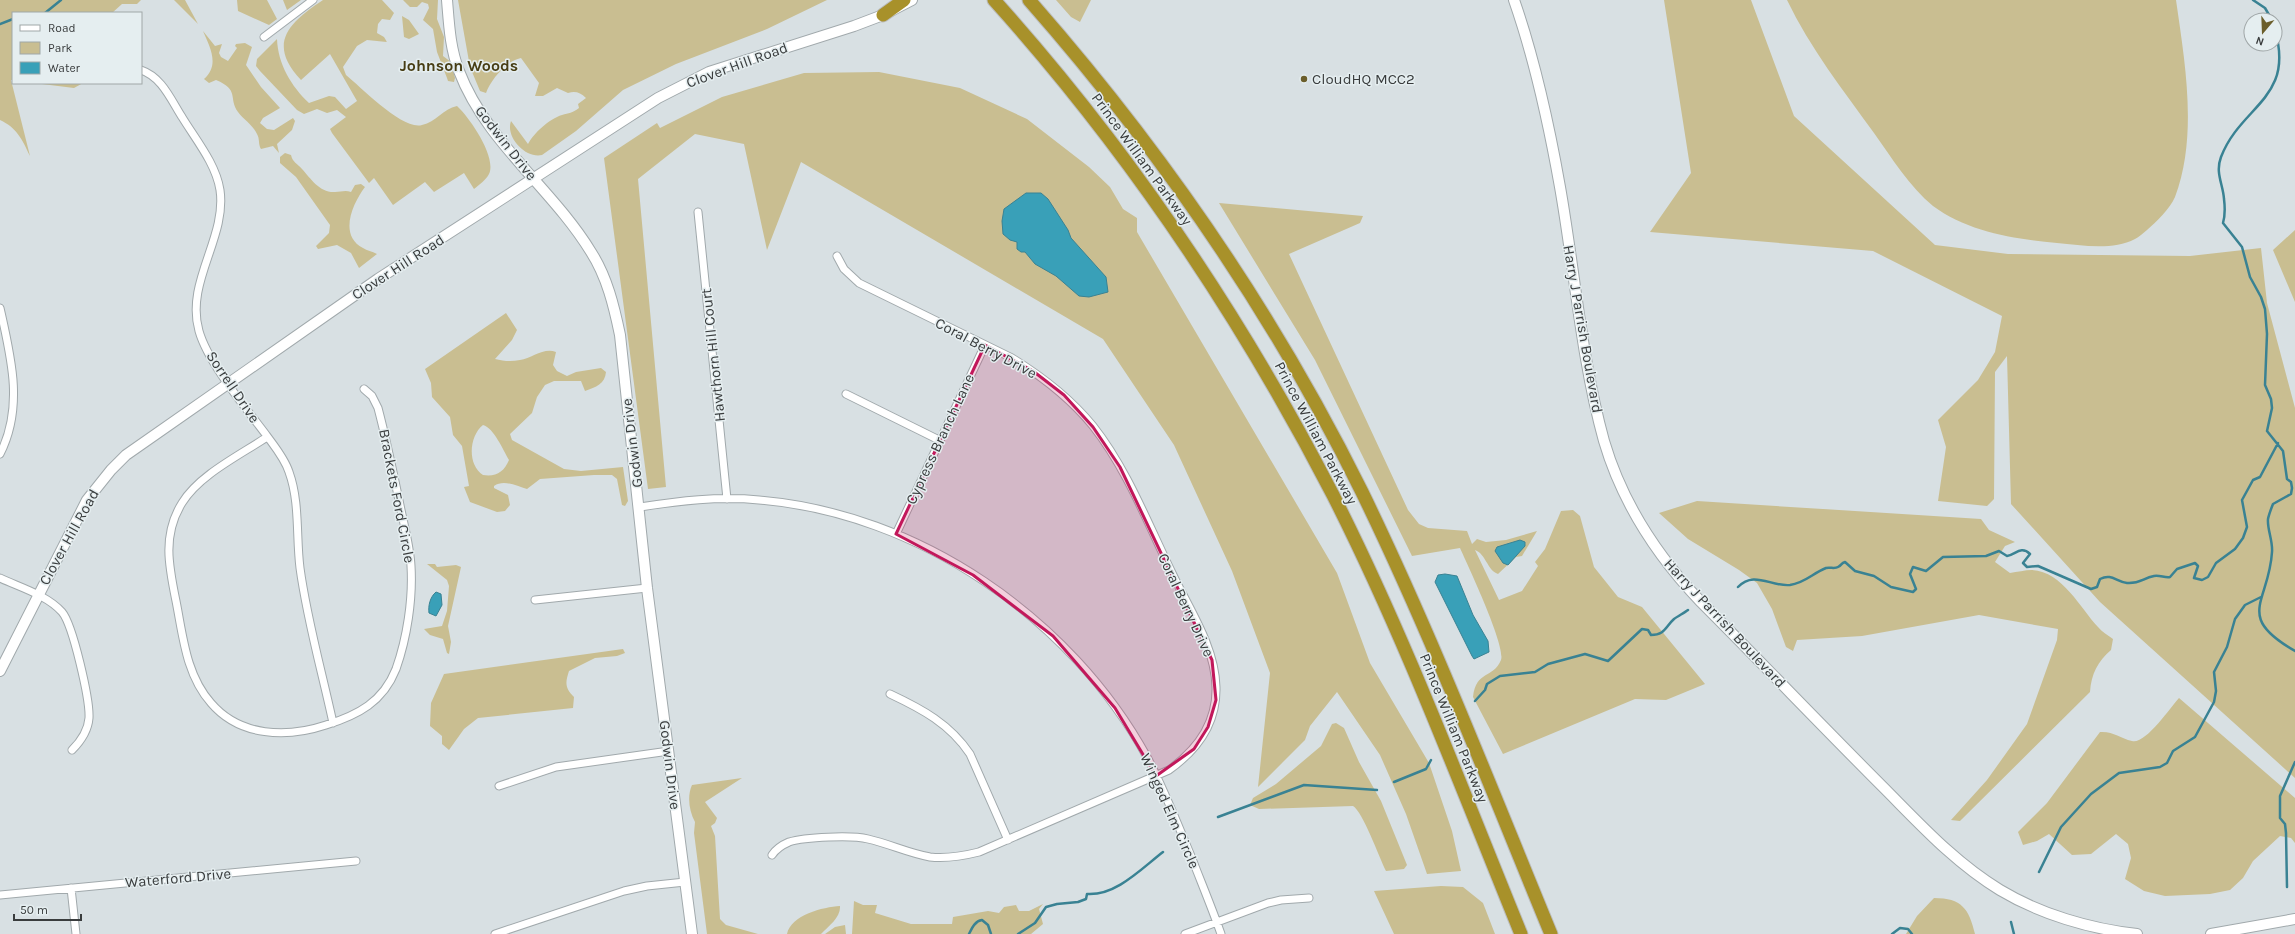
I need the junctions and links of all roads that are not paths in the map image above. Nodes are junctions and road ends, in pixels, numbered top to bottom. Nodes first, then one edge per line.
1 (313, 0) edge
2 (447, 0) edge
3 (904, 0) edge
4 (912, 0) edge
5 (994, 0) edge
6 (1030, 0) edge
7 (1034, 0) edge
8 (1514, 0) edge
9 (883, 15) junction
10 (1044, 16) junction
11 (264, 37) dead end
12 (142, 71) edge
13 (534, 180) junction
14 (698, 212) dead end
15 (837, 256) dead end
16 (0, 308) edge
17 (986, 345) junction
18 (228, 382) junction
19 (364, 389) dead end
20 (846, 394) dead end
21 (267, 437) junction
22 (940, 440) junction
23 (0, 454) edge
24 (727, 499) junction
25 (640, 507) junction
26 (896, 534) junction
27 (0, 578) edge
28 (648, 588) junction
29 (37, 596) junction
30 (535, 600) dead end
31 (0, 671) edge
32 (890, 694) dead end
33 (333, 723) junction
34 (72, 750) dead end
35 (668, 751) junction
36 (1156, 776) junction
37 (500, 786) dead end
38 (1008, 840) junction
39 (772, 855) dead end
40 (356, 861) dead end
41 (685, 882) junction
42 (71, 888) junction
43 (0, 895) edge
44 (1309, 898) dead end
45 (2295, 919) edge
46 (1217, 923) junction
47 (76, 934) edge
48 (495, 934) edge
49 (692, 934) edge
50 (1185, 934) edge
51 (1221, 934) edge
52 (1521, 934) edge
53 (1551, 934) edge
54 (2137, 934) edge
55 (2211, 934) edge

1 - 11 street
2 - 13 street, Godwin Drive
3 - 9 highway
4 - 9 street, Clover Hill Road
5 - 52 highway, Prince William Parkway
6 - 10 highway, Prince William Parkway
7 - 10 highway
8 - 54 street, Harry J Parrish Boulevard
9 - 13 street, Clover Hill Road
10 - 53 highway, Prince William Parkway
12 - 18 street, Sorrell Drive
13 - 18 street, Clover Hill Road
13 - 25 street, Godwin Drive
14 - 24 street, Hawthorn Hill Court
15 - 17 street, Coral Berry Drive
16 - 23 street
17 - 22 street, Cypress Branch Lane
17 - 36 street, Coral Berry Drive
18 - 21 street, Sorrell Drive
18 - 29 street, Clover Hill Road
19 - 33 street, Brackets Ford Circle
20 - 22 street
21 - 33 street, Sorrell Drive
21 - 33 street, Brackets Ford Circle
22 - 26 street, Cypress Branch Lane
24 - 25 street, Winged Elm Circle
24 - 26 street, Winged Elm Circle
25 - 28 street, Godwin Drive
26 - 36 street, Winged Elm Circle
27 - 29 street
28 - 30 street
28 - 35 street, Godwin Drive
29 - 31 street, Clover Hill Road
29 - 34 street
32 - 38 street
35 - 37 street
35 - 41 street, Godwin Drive
36 - 38 street, Coral Berry Drive
36 - 46 street, Winged Elm Circle
38 - 39 street, Coral Berry Drive
40 - 42 street, Waterford Drive
41 - 48 street
41 - 49 street, Godwin Drive
42 - 43 street, Waterford Drive
42 - 47 street
44 - 46 street
45 - 55 street
46 - 50 street
46 - 51 street, Winged Elm Circle

